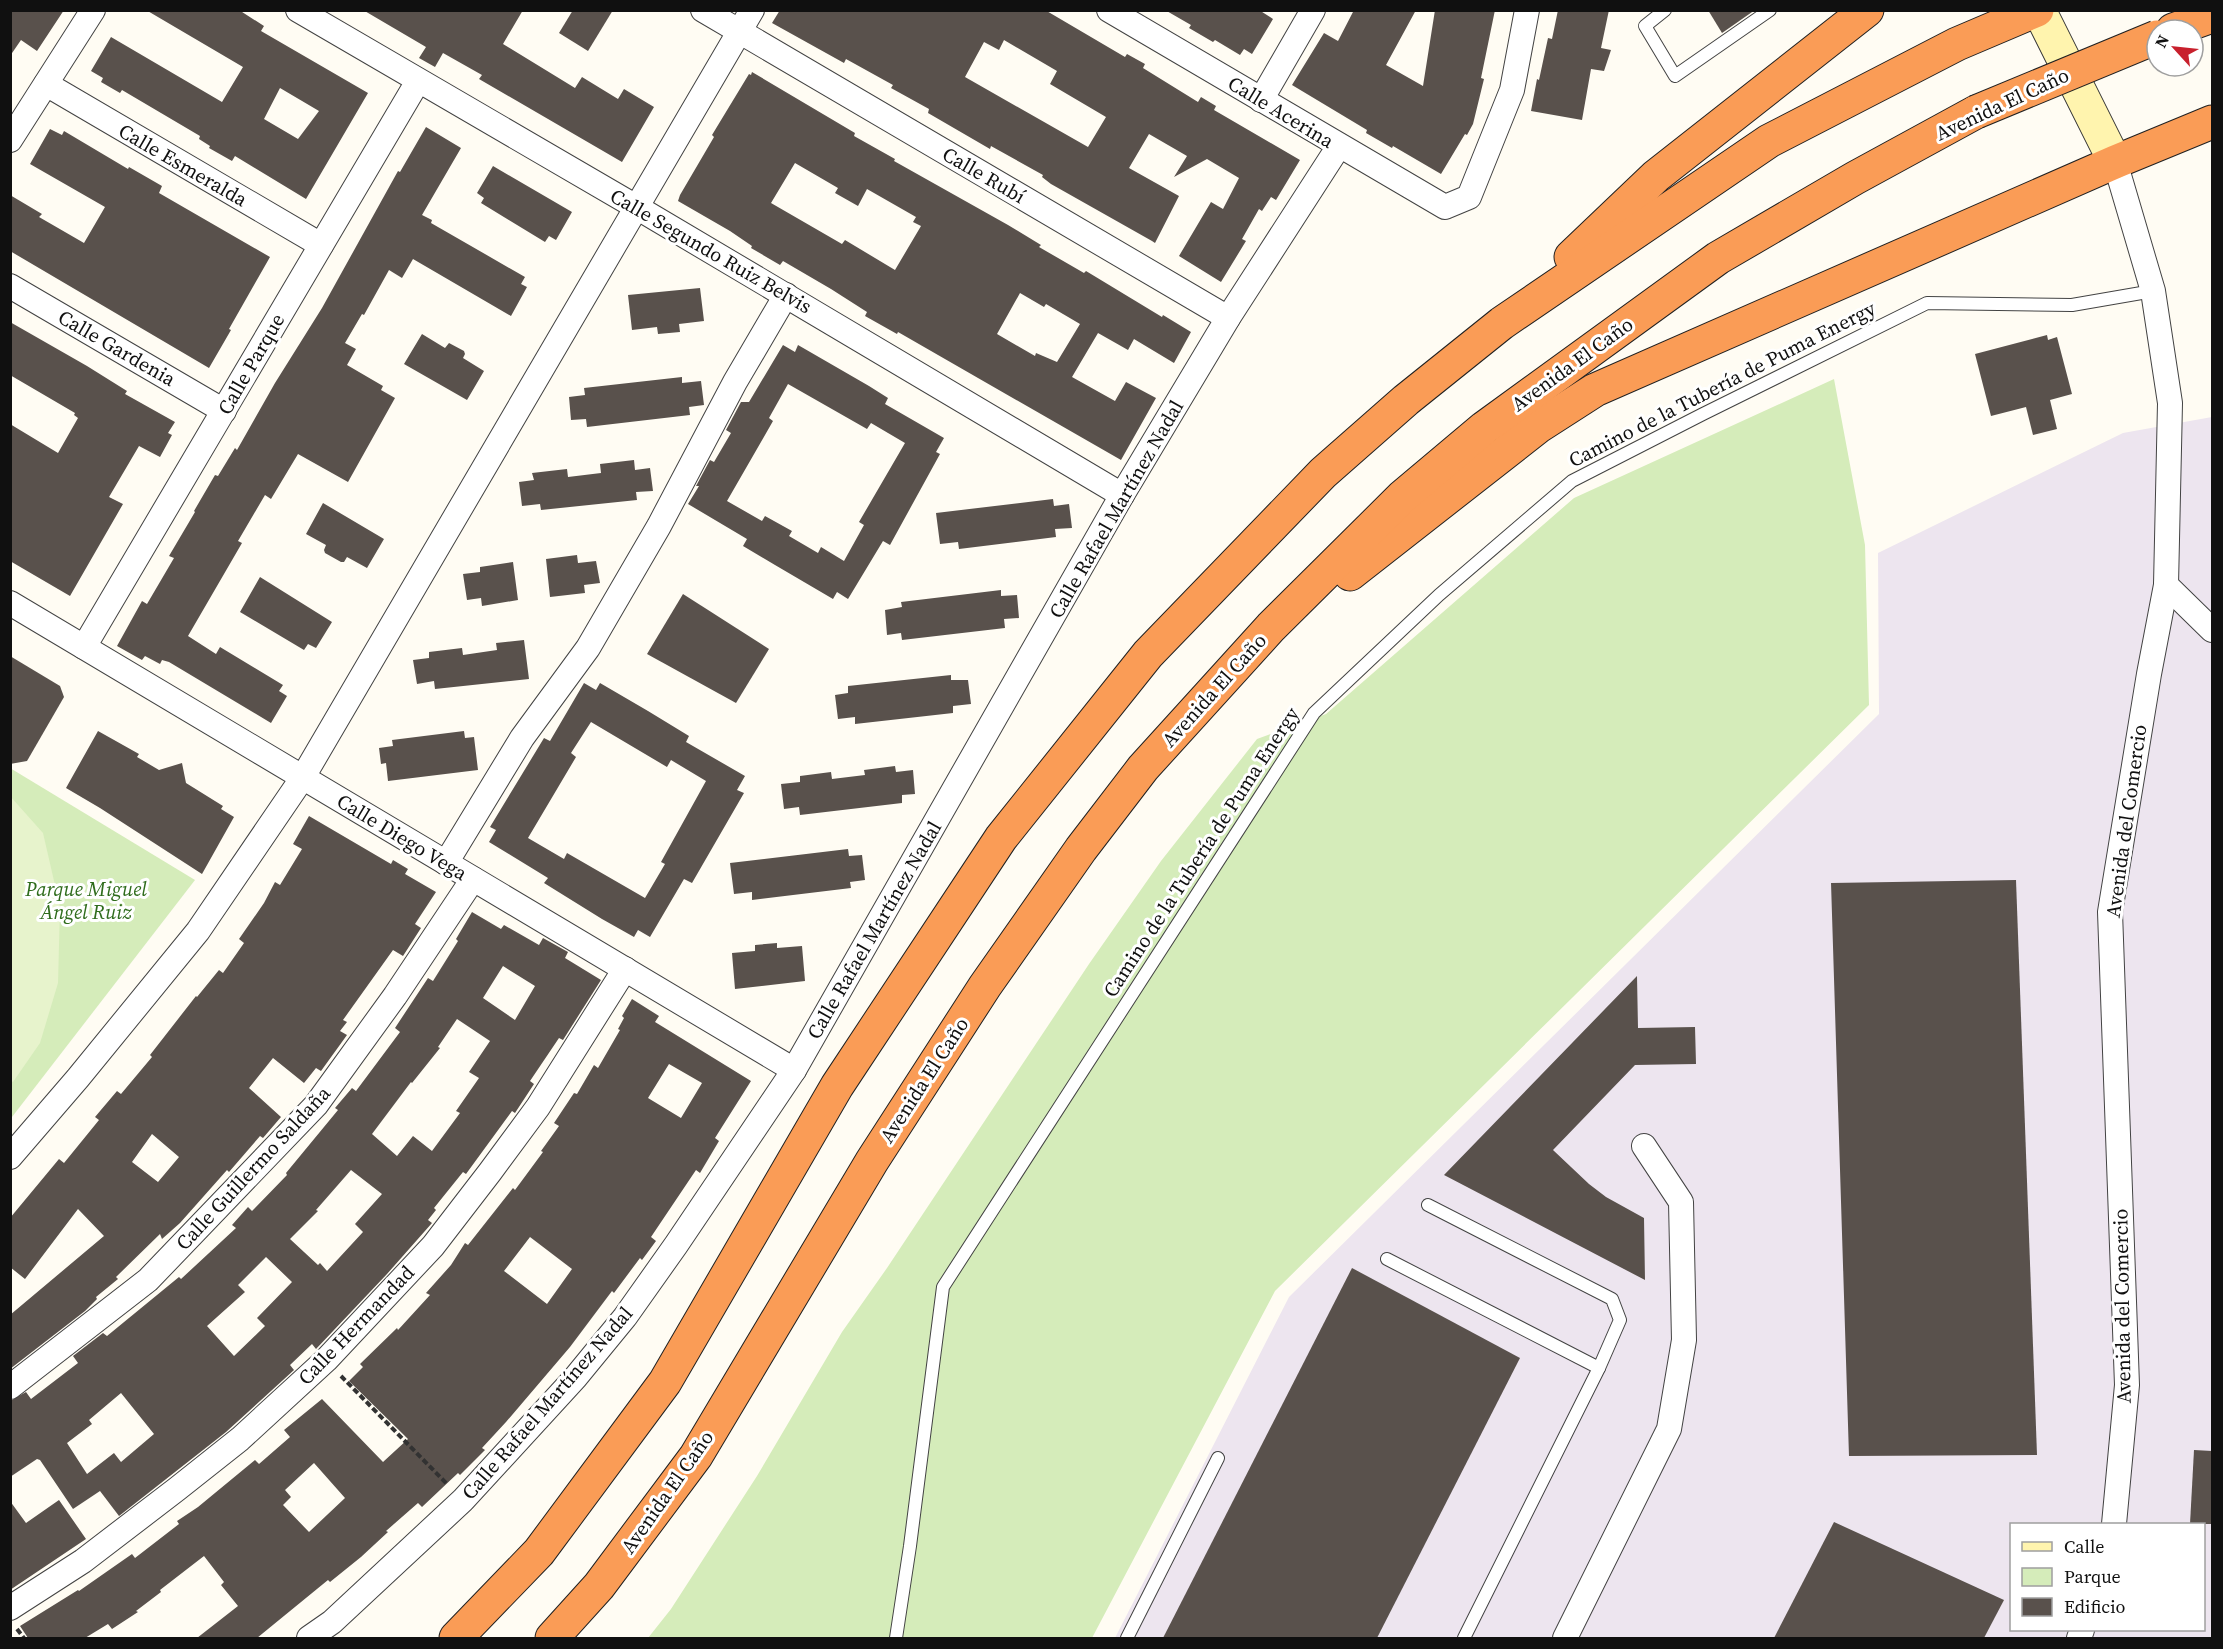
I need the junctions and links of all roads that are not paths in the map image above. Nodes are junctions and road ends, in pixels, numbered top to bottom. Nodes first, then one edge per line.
1 (93, 10) edge
2 (298, 10) edge
3 (703, 10) edge
4 (752, 10) edge
5 (1109, 10) edge
6 (1313, 10) edge
7 (1527, 10) edge
8 (1665, 10) edge
9 (1770, 10) edge
10 (1867, 10) edge
11 (2038, 10) edge
12 (740, 32) junction
13 (2145, 42) edge
14 (418, 81) junction
15 (46, 84) junction
16 (1261, 100) junction
17 (2212, 122) edge
18 (10, 140) edge
19 (1339, 146) junction
20 (2115, 162) junction
21 (638, 208) junction
22 (321, 245) junction
23 (10, 286) edge
24 (2153, 291) junction
25 (786, 295) junction
26 (1228, 318) junction
27 (1502, 324) junction
28 (224, 411) junction
29 (1122, 495) junction
30 (2166, 585) junction
31 (10, 603) edge
32 (1271, 627) junction
33 (2212, 630) edge
34 (84, 647) junction
35 (303, 777) junction
36 (446, 863) junction
37 (473, 879) junction
38 (625, 969) junction
39 (794, 1070) junction
40 (15, 1143) edge
41 (1644, 1146) dead end
42 (1428, 1205) dead end
43 (1387, 1259) dead end
44 (1599, 1368) junction
45 (10, 1387) edge
46 (1218, 1458) dead end
47 (2115, 1523) edge
48 (10, 1608) edge
49 (309, 1638) edge
50 (456, 1638) edge
51 (552, 1638) edge
52 (896, 1638) edge
53 (1127, 1638) edge
54 (1464, 1638) edge
55 (1565, 1638) edge

1 - 15 street
2 - 14 street, Calle Segundo Ruiz Belvis
3 - 12 street, Calle Rubí
4 - 12 street
5 - 16 street, Calle Acerina
6 - 16 street
7 - 19 street, Calle Acerina
8 - 9 lane
10 - 27 highway
11 - 20 main road
11 - 27 highway
12 - 21 street
12 - 26 street, Calle Rubí
13 - 32 highway, Avenida El Caño, bridge
14 - 21 street, Calle Segundo Ruiz Belvis
14 - 22 street, Calle Parque
15 - 18 street
15 - 22 street, Calle Esmeralda
16 - 19 street, Calle Acerina
17 - 20 highway
19 - 26 street, Calle Rafael Martínez Nadal
20 - 24 street, Avenida del Comercio
20 - 32 highway
21 - 25 street, Calle Segundo Ruiz Belvis
21 - 35 street
22 - 28 street, Calle Parque
23 - 28 street, Calle Gardenia
24 - 30 street, Avenida del Comercio
24 - 52 lane, Camino de la Tubería de Puma Energy
25 - 29 street, Calle Segundo Ruiz Belvis
25 - 36 street
26 - 29 street, Calle Rafael Martínez Nadal
27 - 50 highway
28 - 34 street, Calle Parque
29 - 39 street, Calle Rafael Martínez Nadal
30 - 33 street
30 - 47 street, Avenida del Comercio
31 - 34 street, Calle Diego Vega
32 - 51 highway, Avenida El Caño
34 - 35 street, Calle Diego Vega
35 - 36 street, Calle Diego Vega
35 - 40 street
36 - 37 street, Calle Diego Vega
37 - 38 street, Calle Diego Vega
37 - 45 street, Calle Guillermo Saldaña
38 - 39 street, Calle Diego Vega
38 - 48 street, Calle Hermandad
39 - 49 street, Calle Rafael Martínez Nadal
41 - 55 street
42 - 44 lane
43 - 44 lane
44 - 54 lane
46 - 53 lane

